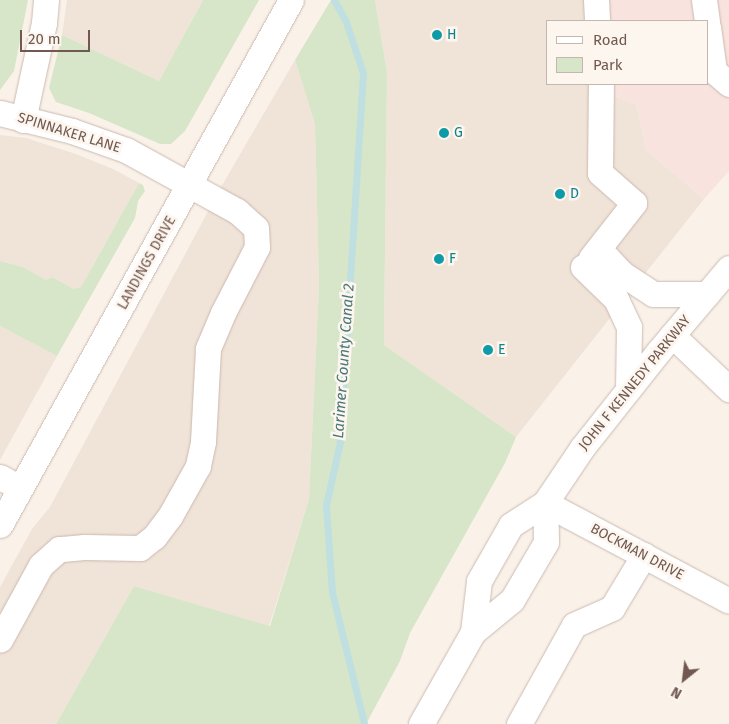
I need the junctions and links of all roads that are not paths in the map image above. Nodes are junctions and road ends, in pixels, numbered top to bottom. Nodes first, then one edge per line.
1 (46, 0) edge
2 (291, 0) edge
3 (596, 0) edge
4 (704, 0) edge
5 (597, 20) edge
6 (707, 20) edge
7 (709, 34) edge
8 (729, 84) edge
9 (601, 85) edge
10 (11, 116) edge
11 (190, 186) junction
12 (591, 258) junction
13 (729, 268) edge
14 (707, 294) junction
15 (672, 335) junction
16 (628, 389) junction
17 (729, 389) edge
18 (10, 482) edge
19 (546, 503) junction
20 (0, 525) edge
21 (644, 555) junction
22 (729, 602) edge
23 (473, 632) junction
24 (0, 640) edge
25 (421, 724) edge
26 (520, 724) edge

1 - 10 street
2 - 11 street, LANDINGS DRIVE
3 - 5 street
4 - 6 street
7 - 8 street
9 - 12 street
10 - 11 street, SPINNAKER LANE
11 - 18 street, LANDINGS DRIVE
11 - 24 street, SPINNAKER LANE
12 - 14 street
12 - 16 street
13 - 14 street, JOHN F KENNEDY PARKWAY
14 - 15 street, JOHN F KENNEDY PARKWAY
15 - 16 street, JOHN F KENNEDY PARKWAY
15 - 17 street
16 - 19 street, JOHN F KENNEDY PARKWAY
18 - 20 street, LANDINGS DRIVE
19 - 21 street, BOCKMAN DRIVE
19 - 23 street, JOHN F KENNEDY PARKWAY
19 - 23 street, JOHN F KENNEDY PARKWAY
21 - 22 street, BOCKMAN DRIVE
21 - 26 street
23 - 25 street, JOHN F KENNEDY PARKWAY

